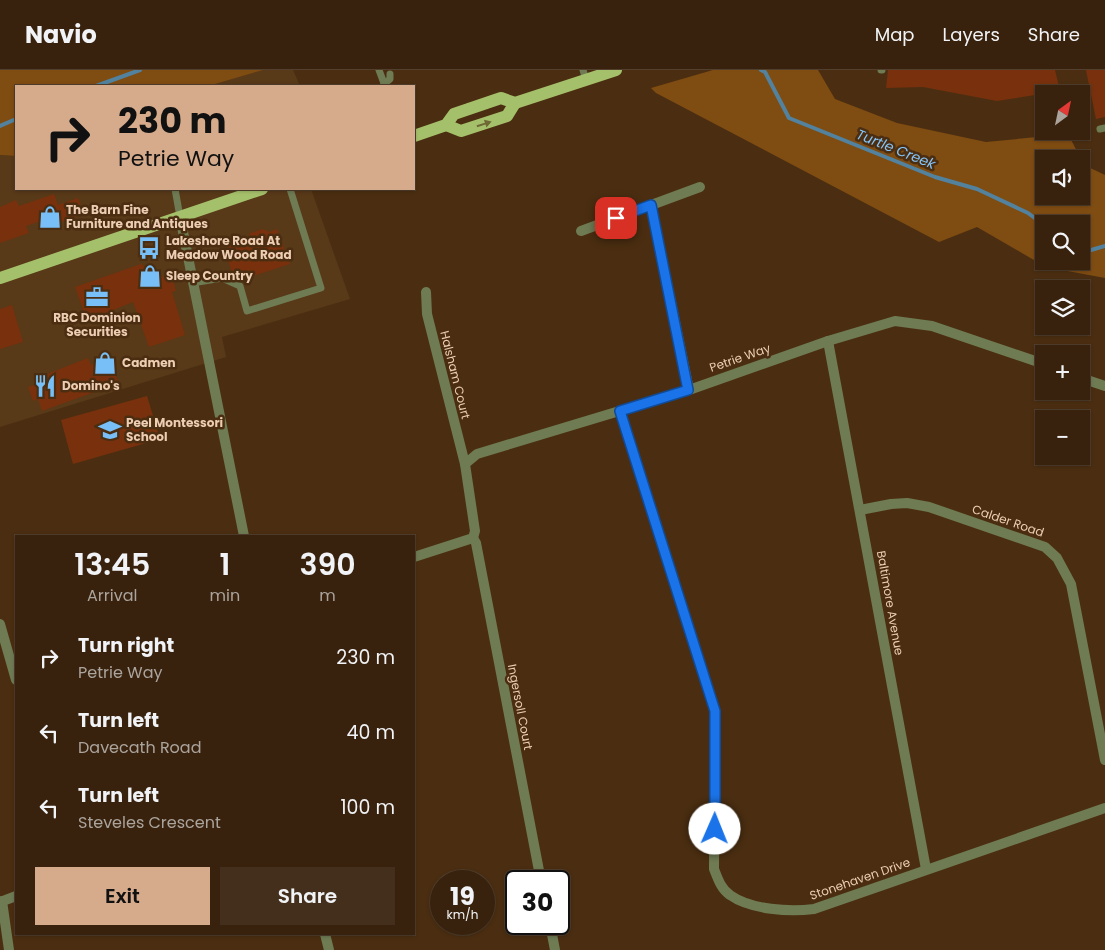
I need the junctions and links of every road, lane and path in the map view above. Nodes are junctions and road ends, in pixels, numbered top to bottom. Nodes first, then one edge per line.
1 (379, 70) edge
2 (616, 70) edge
3 (390, 74) dead end
4 (584, 75) edge
5 (385, 85) edge
6 (515, 103) junction
7 (446, 125) junction
8 (415, 136) edge
9 (700, 187) dead end
10 (175, 190) edge
11 (259, 190) edge
12 (290, 190) edge
13 (651, 205) junction
14 (180, 217) junction
15 (581, 231) dead end
16 (0, 278) edge
17 (192, 283) junction
18 (426, 292) dead end
19 (828, 341) junction
20 (1035, 361) edge
21 (1090, 381) edge
22 (1105, 386) edge
23 (688, 390) junction
24 (620, 411) junction
25 (464, 464) junction
26 (860, 510) junction
27 (244, 535) edge
28 (472, 538) junction
29 (415, 557) edge
30 (0, 624) edge
31 (15, 676) edge
32 (1105, 760) edge
33 (1105, 808) edge
34 (926, 869) junction
35 (539, 870) edge
36 (15, 896) edge
37 (1, 902) edge
38 (326, 935) edge
39 (552, 935) edge
40 (10, 950) edge
41 (329, 950) edge
42 (555, 950) edge

1 - 5 lane
2 - 4 main road
3 - 5 lane
4 - 6 main road
6 - 7 main road
7 -> 6 main road
7 - 8 main road
9 - 13 street
10 - 14 lane
11 - 14 main road
12 - 17 lane
13 - 15 street
13 - 23 street
14 - 16 main road
14 - 17 street
17 - 27 street
18 - 25 street, Halsham Court
19 - 20 street, Petrie Way
19 - 23 street, Petrie Way
19 - 26 street, Baltimore Avenue
21 - 22 street
23 - 24 street, Petrie Way
24 - 25 street, Petrie Way
24 - 34 street, Stonehaven Drive
25 - 28 street
26 - 32 street, Calder Road
26 - 34 street, Baltimore Avenue
28 - 29 street
28 - 35 street, Ingersoll Court
30 - 31 street
33 - 34 street, Stonehaven Drive
36 - 37 street
37 - 40 street
38 - 41 street
39 - 42 street

